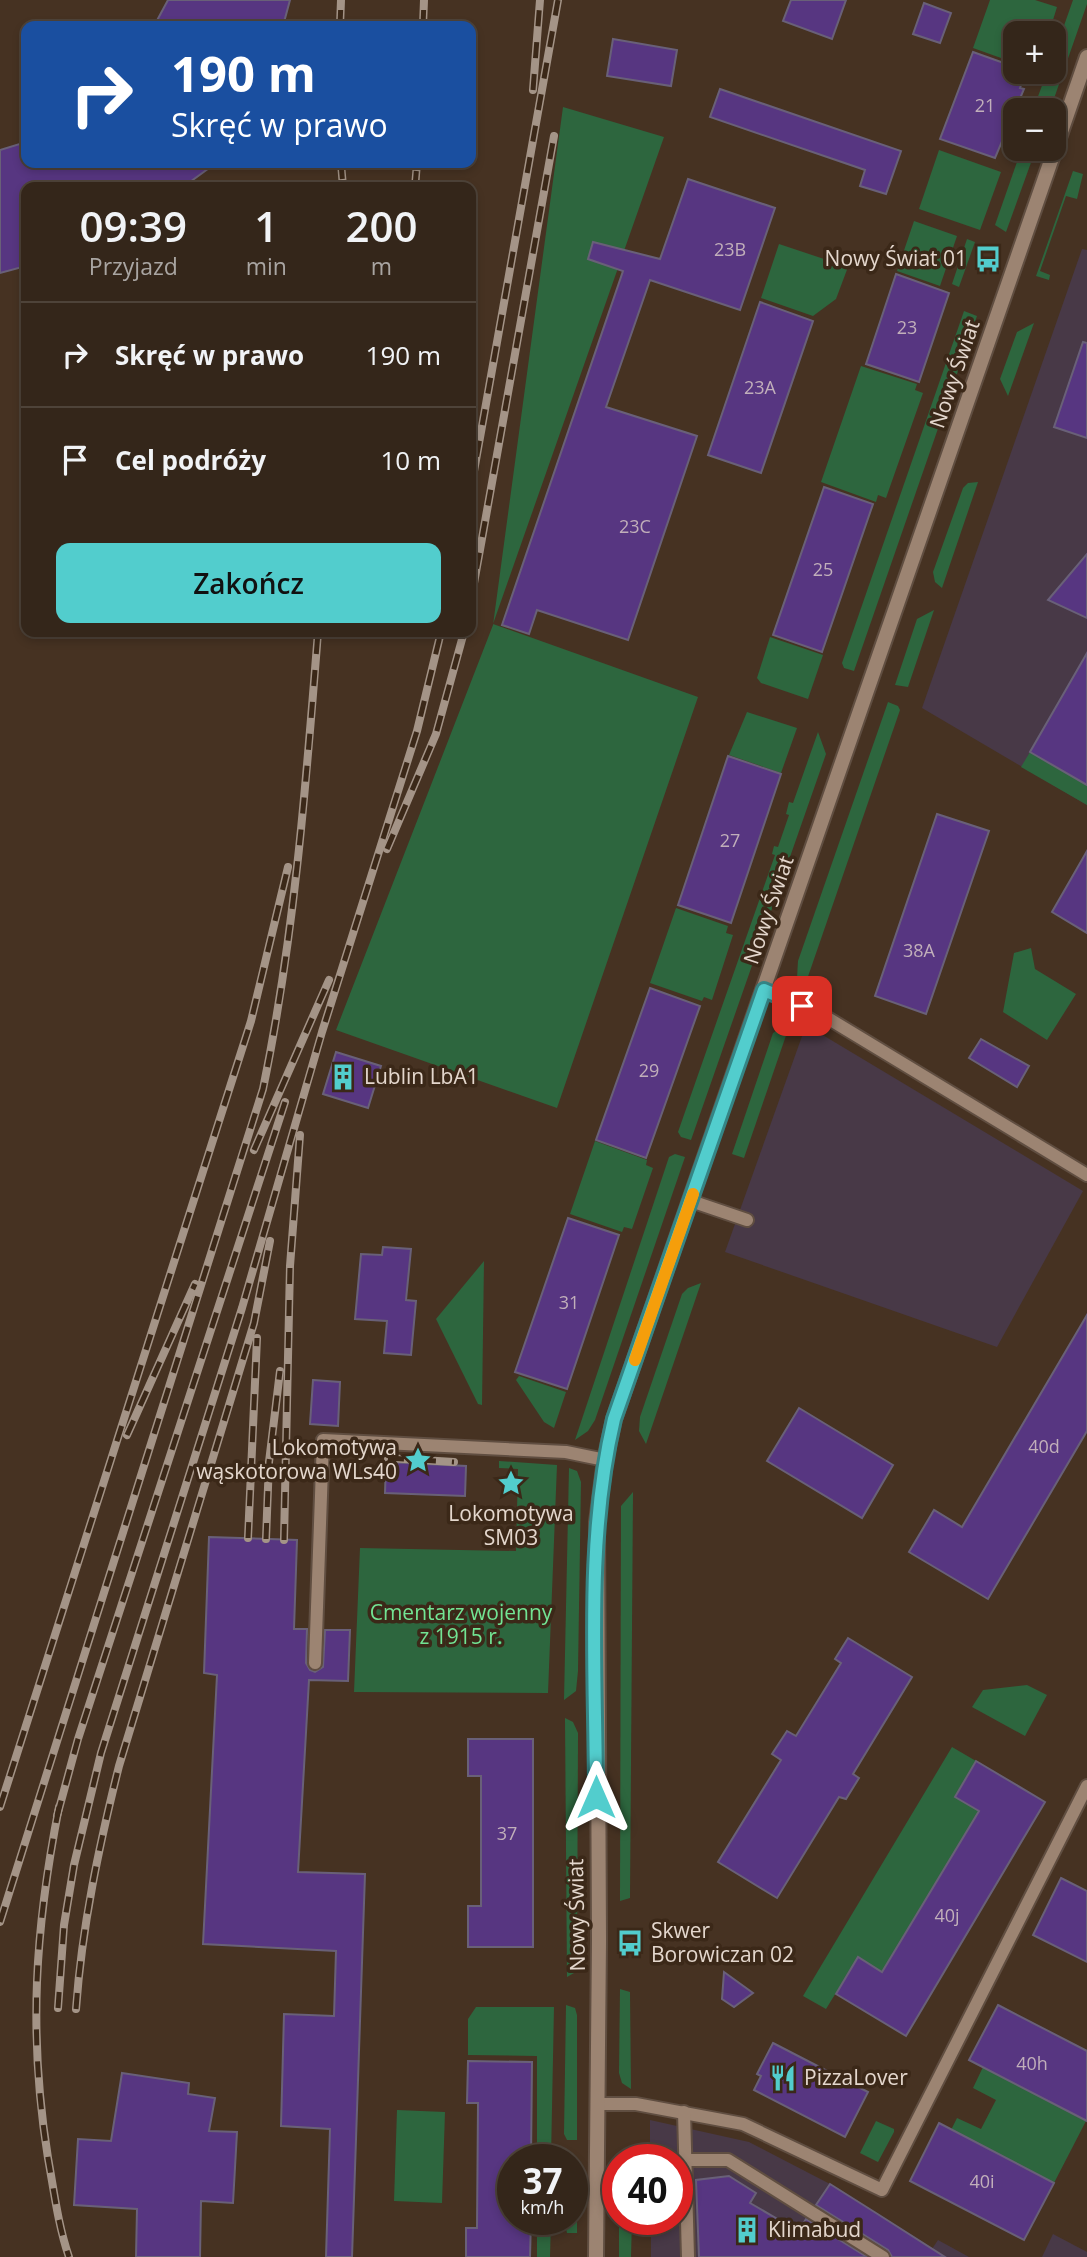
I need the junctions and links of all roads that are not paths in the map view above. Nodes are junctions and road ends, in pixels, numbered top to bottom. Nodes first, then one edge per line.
1 (1087, 57) edge
2 (764, 990) junction
3 (1087, 1175) edge
4 (691, 1201) junction
5 (747, 1220) dead end
6 (605, 1460) junction
7 (315, 1663) dead end
8 (1087, 1786) edge
9 (597, 2104) junction
10 (684, 2112) junction
11 (685, 2144) edge
12 (693, 2160) edge
13 (687, 2235) edge
14 (596, 2257) edge
15 (688, 2257) edge
16 (883, 2257) edge

1 - 2 street, Nowy Świat
2 - 3 lane
2 - 4 street, Nowy Świat
4 - 5 lane
4 - 6 street, Nowy Świat
6 - 7 lane
6 - 9 street, Nowy Świat
8 - 10 lane
9 - 10 lane
9 - 14 street, Nowy Świat
10 - 11 lane
12 - 16 lane
13 - 15 lane

